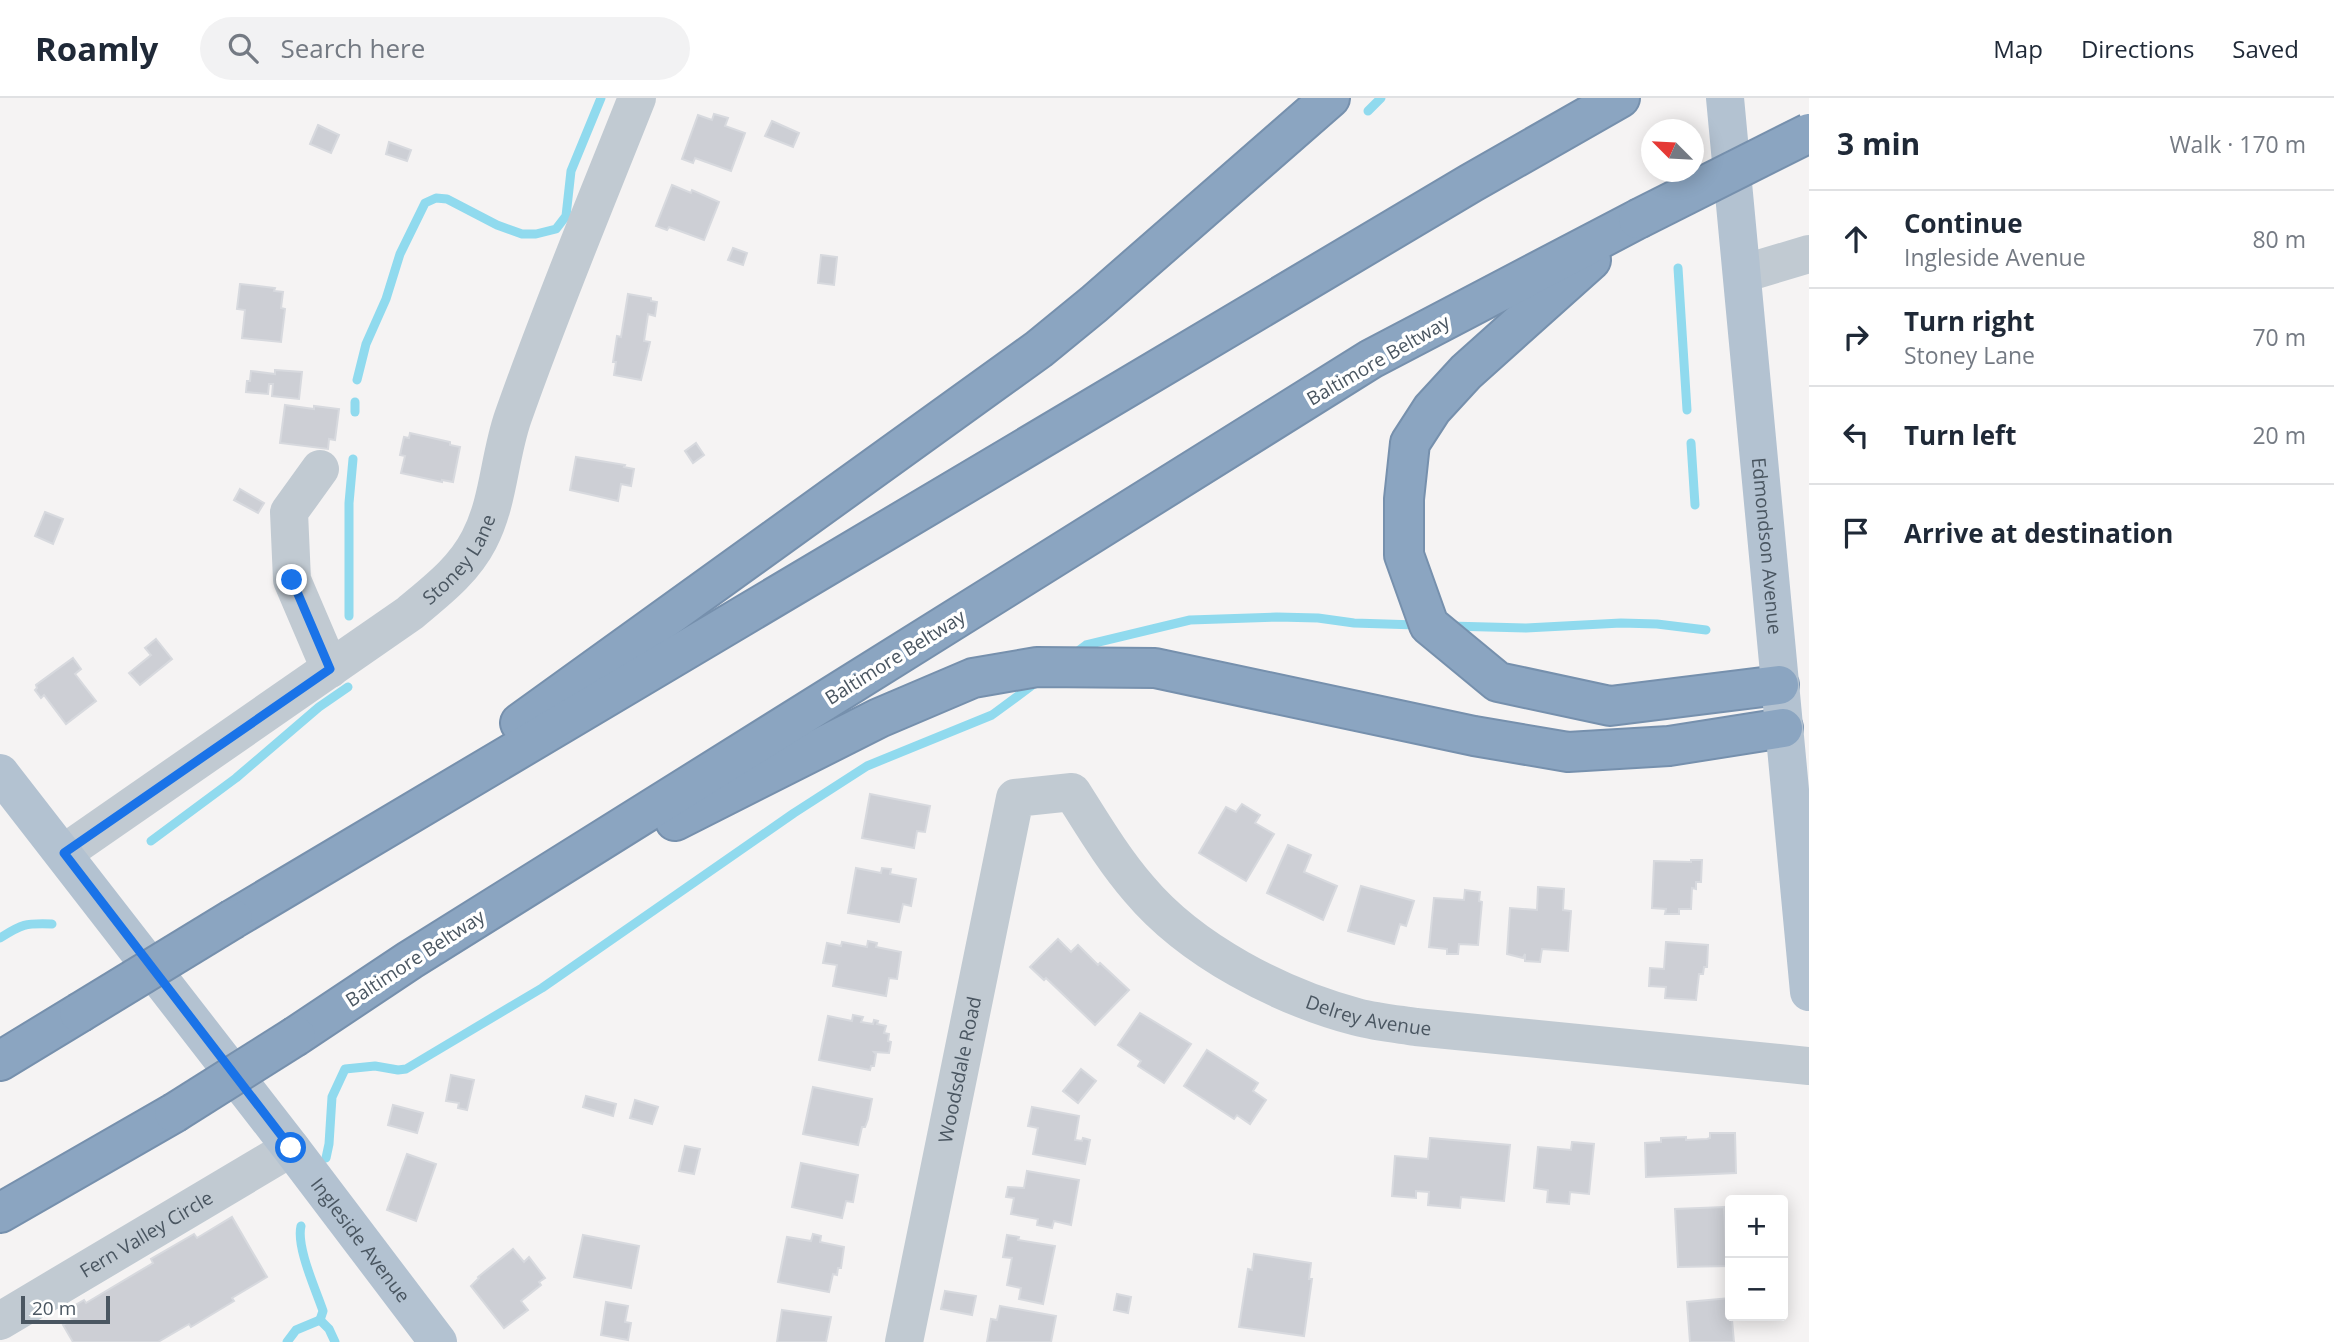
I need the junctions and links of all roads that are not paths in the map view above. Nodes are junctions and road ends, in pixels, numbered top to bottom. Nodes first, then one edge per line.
1 (637, 98) edge
2 (1330, 98) edge
3 (1725, 98) edge
4 (1618, 99) edge
5 (1809, 133) edge
6 (1638, 219) junction
7 (1809, 254) edge
8 (1742, 274) junction
9 (320, 469) dead end
10 (330, 669) junction
11 (1779, 685) junction
12 (1796, 730) edge
13 (0, 773) edge
14 (1015, 798) joint
15 (64, 853) junction
16 (325, 865) junction
17 (410, 960) junction
18 (1809, 992) edge
19 (0, 1061) edge
20 (1809, 1066) edge
21 (291, 1148) junction
22 (0, 1213) edge
23 (0, 1321) edge
24 (438, 1342) edge
25 (905, 1342) edge

1 - 10 street, Stoney Lane
2 - 16 highway
3 - 8 main road, Edmondson Avenue
4 - 16 highway
5 - 6 highway, Baltimore Beltway, bridge
6 - 11 highway
6 - 17 highway, Baltimore Beltway
7 - 8 street
8 - 11 main road, Edmondson Avenue
9 - 10 street
10 - 15 street, Stoney Lane
11 - 12 main road, Edmondson Avenue
12 - 17 highway
12 - 18 main road, Edmondson Avenue
13 - 15 main road, Ingleside Avenue
14 - 20 street, Delrey Avenue
14 - 25 street, Woodsdale Road
15 - 21 main road, Ingleside Avenue
16 - 19 highway, bridge
17 - 22 highway, Baltimore Beltway, bridge
21 - 23 street, Fern Valley Circle
21 - 24 main road, Ingleside Avenue

